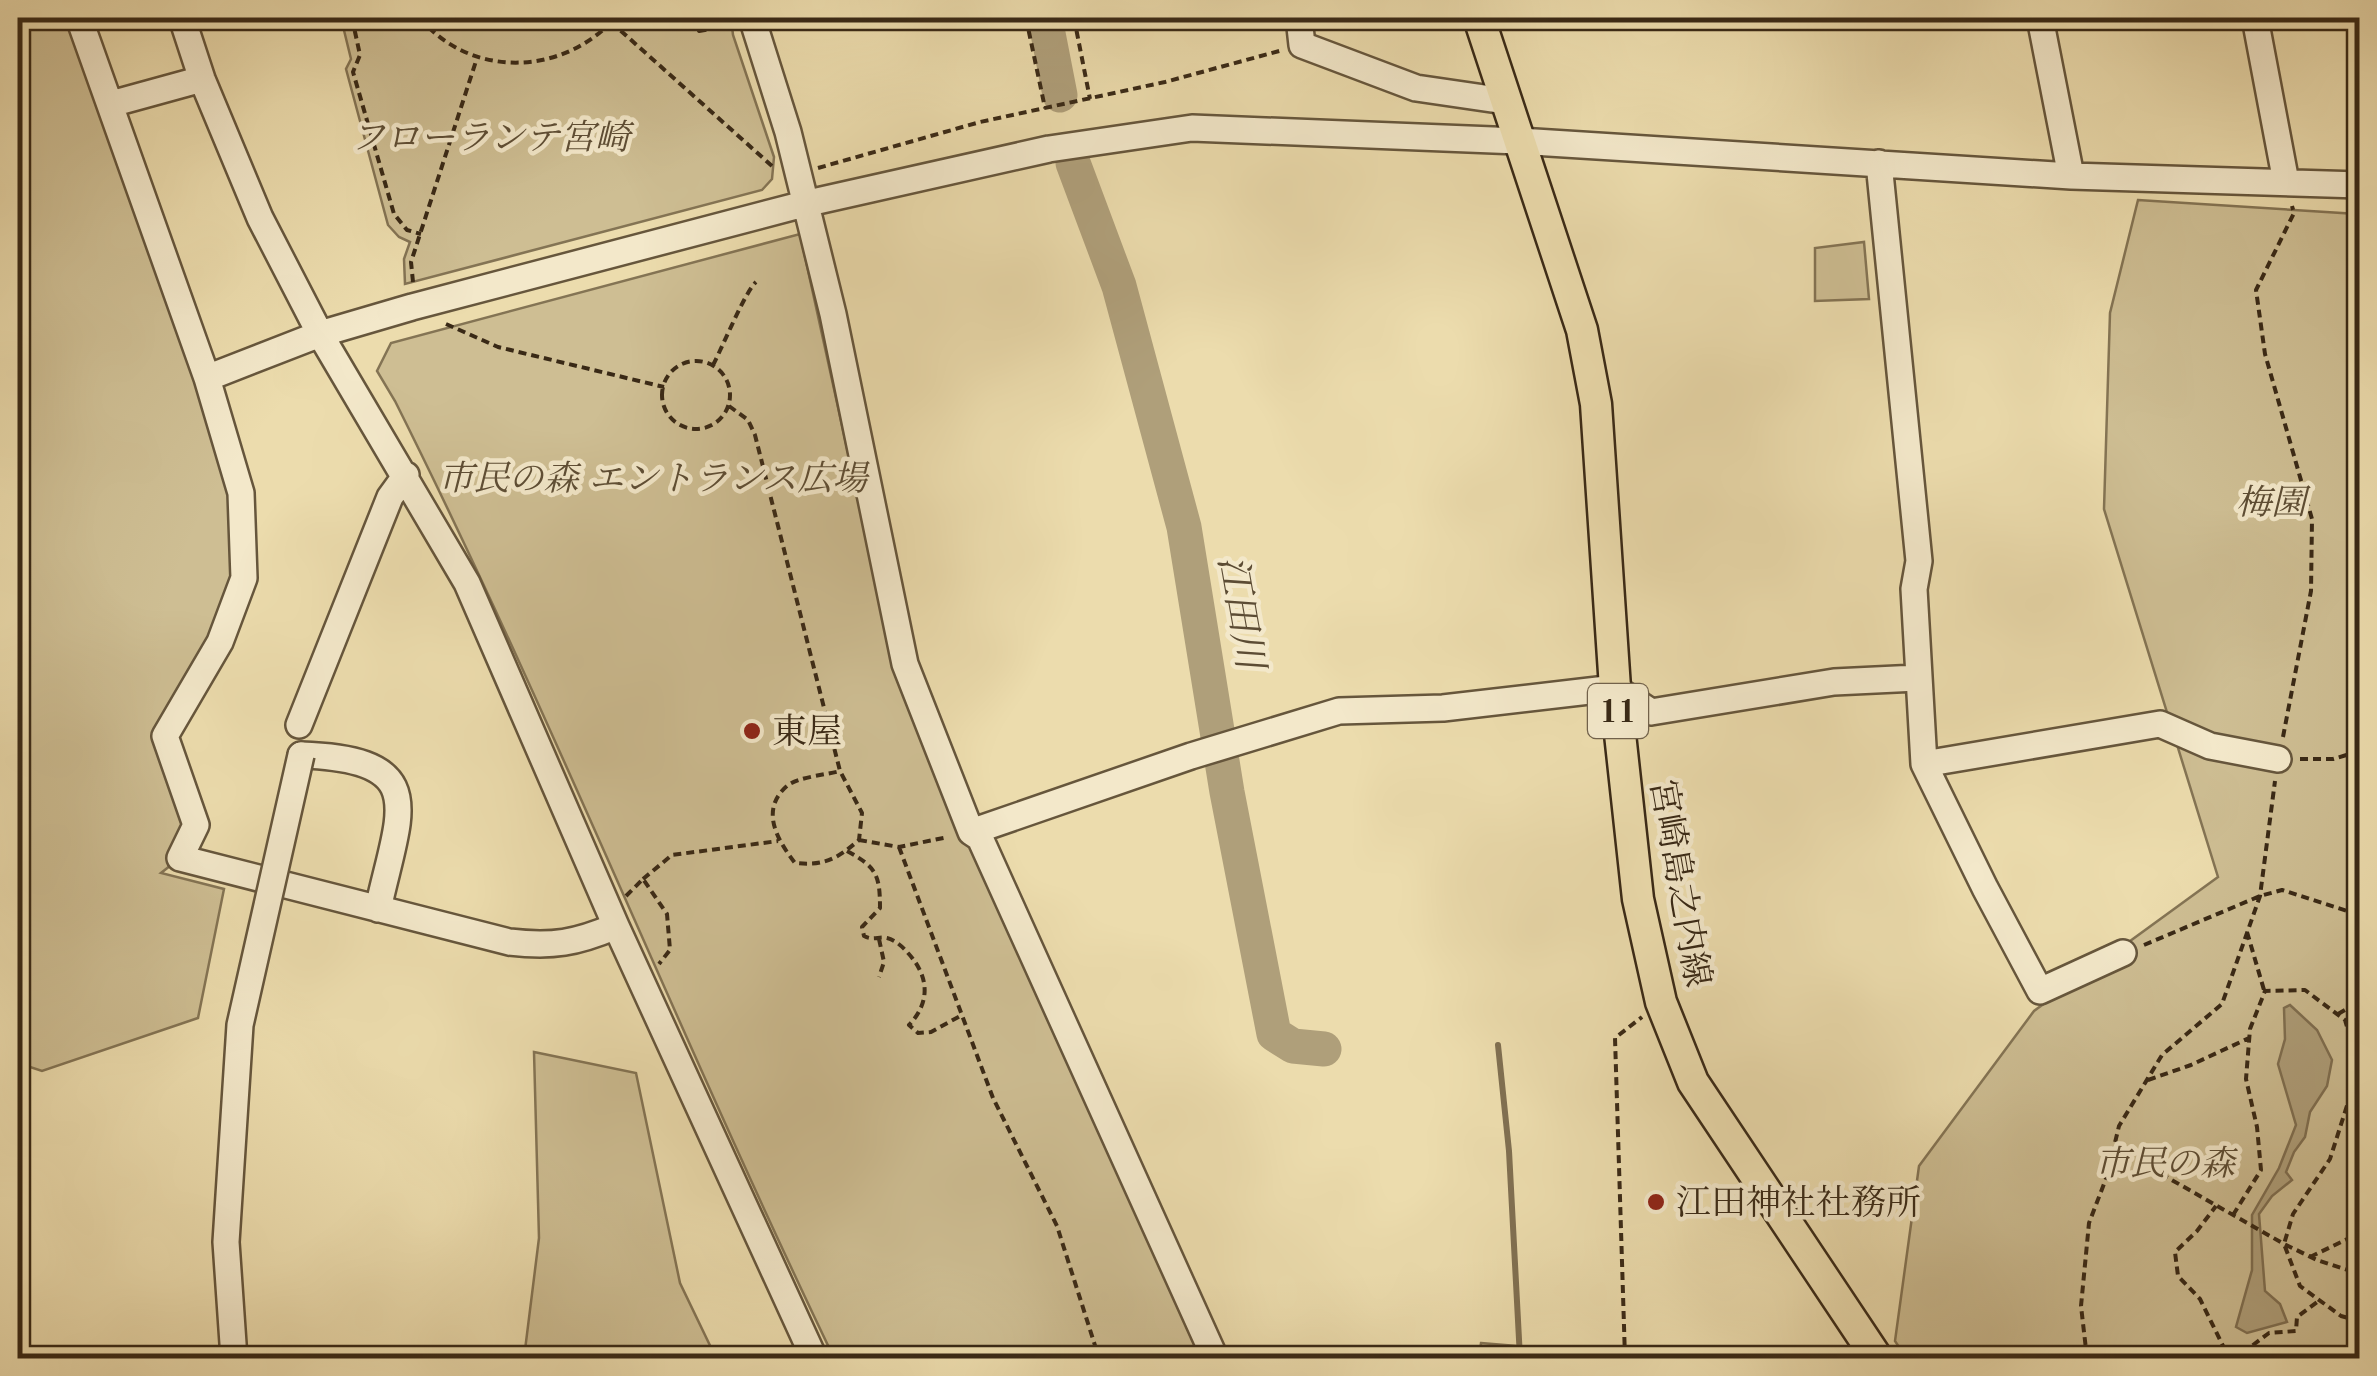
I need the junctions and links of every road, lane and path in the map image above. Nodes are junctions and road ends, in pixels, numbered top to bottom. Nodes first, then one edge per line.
1 (79, 18) edge
2 (182, 18) edge
3 (352, 18) edge
4 (420, 18) edge
5 (695, 18) edge
6 (1026, 18) edge
7 (1074, 18) edge
8 (1298, 18) edge
9 (1479, 18) edge
10 (2040, 18) edge
11 (2255, 18) edge
12 (613, 20) edge
13 (745, 20) edge
14 (1302, 45) junction
15 (477, 58) junction
16 (202, 79) junction
17 (1090, 100) junction
18 (1505, 102) junction
19 (111, 104) junction
20 (1045, 108) junction
21 (1518, 140) junction
22 (1879, 162) junction
23 (789, 173) junction
24 (2071, 176) junction
25 (2286, 182) junction
26 (2360, 185) edge
27 (804, 204) junction
28 (420, 234) junction
29 (756, 282) dead end
30 (414, 287) dead end
31 (446, 324) dead end
32 (320, 334) junction
33 (712, 366) junction
34 (207, 378) junction
35 (664, 387) junction
36 (729, 406) junction
37 (406, 475) junction
38 (1917, 678) junction
39 (1615, 688) junction
40 (299, 725) dead end
41 (2360, 751) edge
42 (2278, 759) junction
43 (1924, 764) junction
44 (840, 772) junction
45 (971, 832) junction
46 (859, 840) junction
47 (778, 841) junction
48 (899, 847) junction
49 (847, 851) junction
50 (643, 879) junction
51 (2260, 896) junction
52 (624, 898) dead end
53 (378, 908) junction
54 (2360, 915) edge
55 (616, 926) junction
56 (2247, 932) junction
57 (878, 939) junction
58 (2124, 953) joint
59 (656, 968) dead end
60 (880, 978) dead end
61 (2265, 991) junction
62 (2360, 1001) edge
63 (1661, 1002) junction
64 (2338, 1014) junction
65 (962, 1015) junction
66 (2249, 1038) junction
67 (2359, 1068) edge
68 (2147, 1080) junction
69 (2110, 1162) junction
70 (2216, 1206) junction
71 (2233, 1215) junction
72 (2360, 1233) edge
73 (2284, 1244) junction
74 (2310, 1257) junction
75 (2360, 1274) edge
76 (2320, 1300) junction
77 (2360, 1321) edge
78 (2226, 1352) junction
79 (808, 1354) edge
80 (234, 1358) edge
81 (1099, 1358) edge
82 (1215, 1358) edge
83 (1625, 1358) edge
84 (1878, 1358) edge
85 (2087, 1358) edge
86 (2216, 1358) edge

1 - 19 street
2 - 16 street
3 - 28 path
4 - 15 path
5 - 13 path
6 - 20 path
7 - 17 path
8 - 14 street
9 - 18 main road, 宮崎島之内線 / 11
10 - 24 street
11 - 25 street
12 - 15 path
12 - 23 path
13 - 23 street
14 - 17 path
14 - 18 street
15 - 28 path
16 - 19 street
16 - 32 street
17 - 20 path
18 - 21 main road, 宮崎島之内線 / 11
19 - 34 street
20 - 23 path
21 - 22 street
21 - 27 street
21 - 39 main road, 宮崎島之内線 / 11
22 - 24 street
22 - 38 street
23 - 27 street
24 - 25 street
25 - 26 street
25 - 42 path
27 - 32 street
27 - 45 street
28 - 30 path
29 - 33 path
31 - 35 path
32 - 34 street
32 - 37 street
33 - 35 path
33 - 36 path
34 - 53 street
35 - 36 path
36 - 44 path
37 - 40 street
37 - 55 street
38 - 39 street
38 - 43 street
39 - 45 street
39 - 63 main road, 宮崎島之内線 / 11
41 - 42 path
42 - 43 street
42 - 51 path
43 - 58 street
44 - 46 path
44 - 47 path
45 - 48 path
45 - 82 street
46 - 48 path
46 - 49 path
47 - 49 path
47 - 50 path
48 - 65 path
49 - 57 path
50 - 52 path
50 - 59 path
51 - 54 path
51 - 56 path
51 - 58 path
53 - 55 street
53 - 80 street, bridge
55 - 79 street
56 - 61 path
56 - 68 path
57 - 60 path
57 - 65 path
61 - 64 path
61 - 66 path
62 - 64 path
63 - 83 path
63 - 84 main road, 宮崎島之内線 / 11
64 - 67 path
65 - 81 path
66 - 68 path
66 - 71 path
67 - 73 path
68 - 69 path
69 - 70 path
69 - 85 path
70 - 71 path
70 - 78 path
71 - 73 path
72 - 74 path
73 - 74 path
73 - 76 path
74 - 75 path
76 - 77 path
76 - 78 path
78 - 86 path

